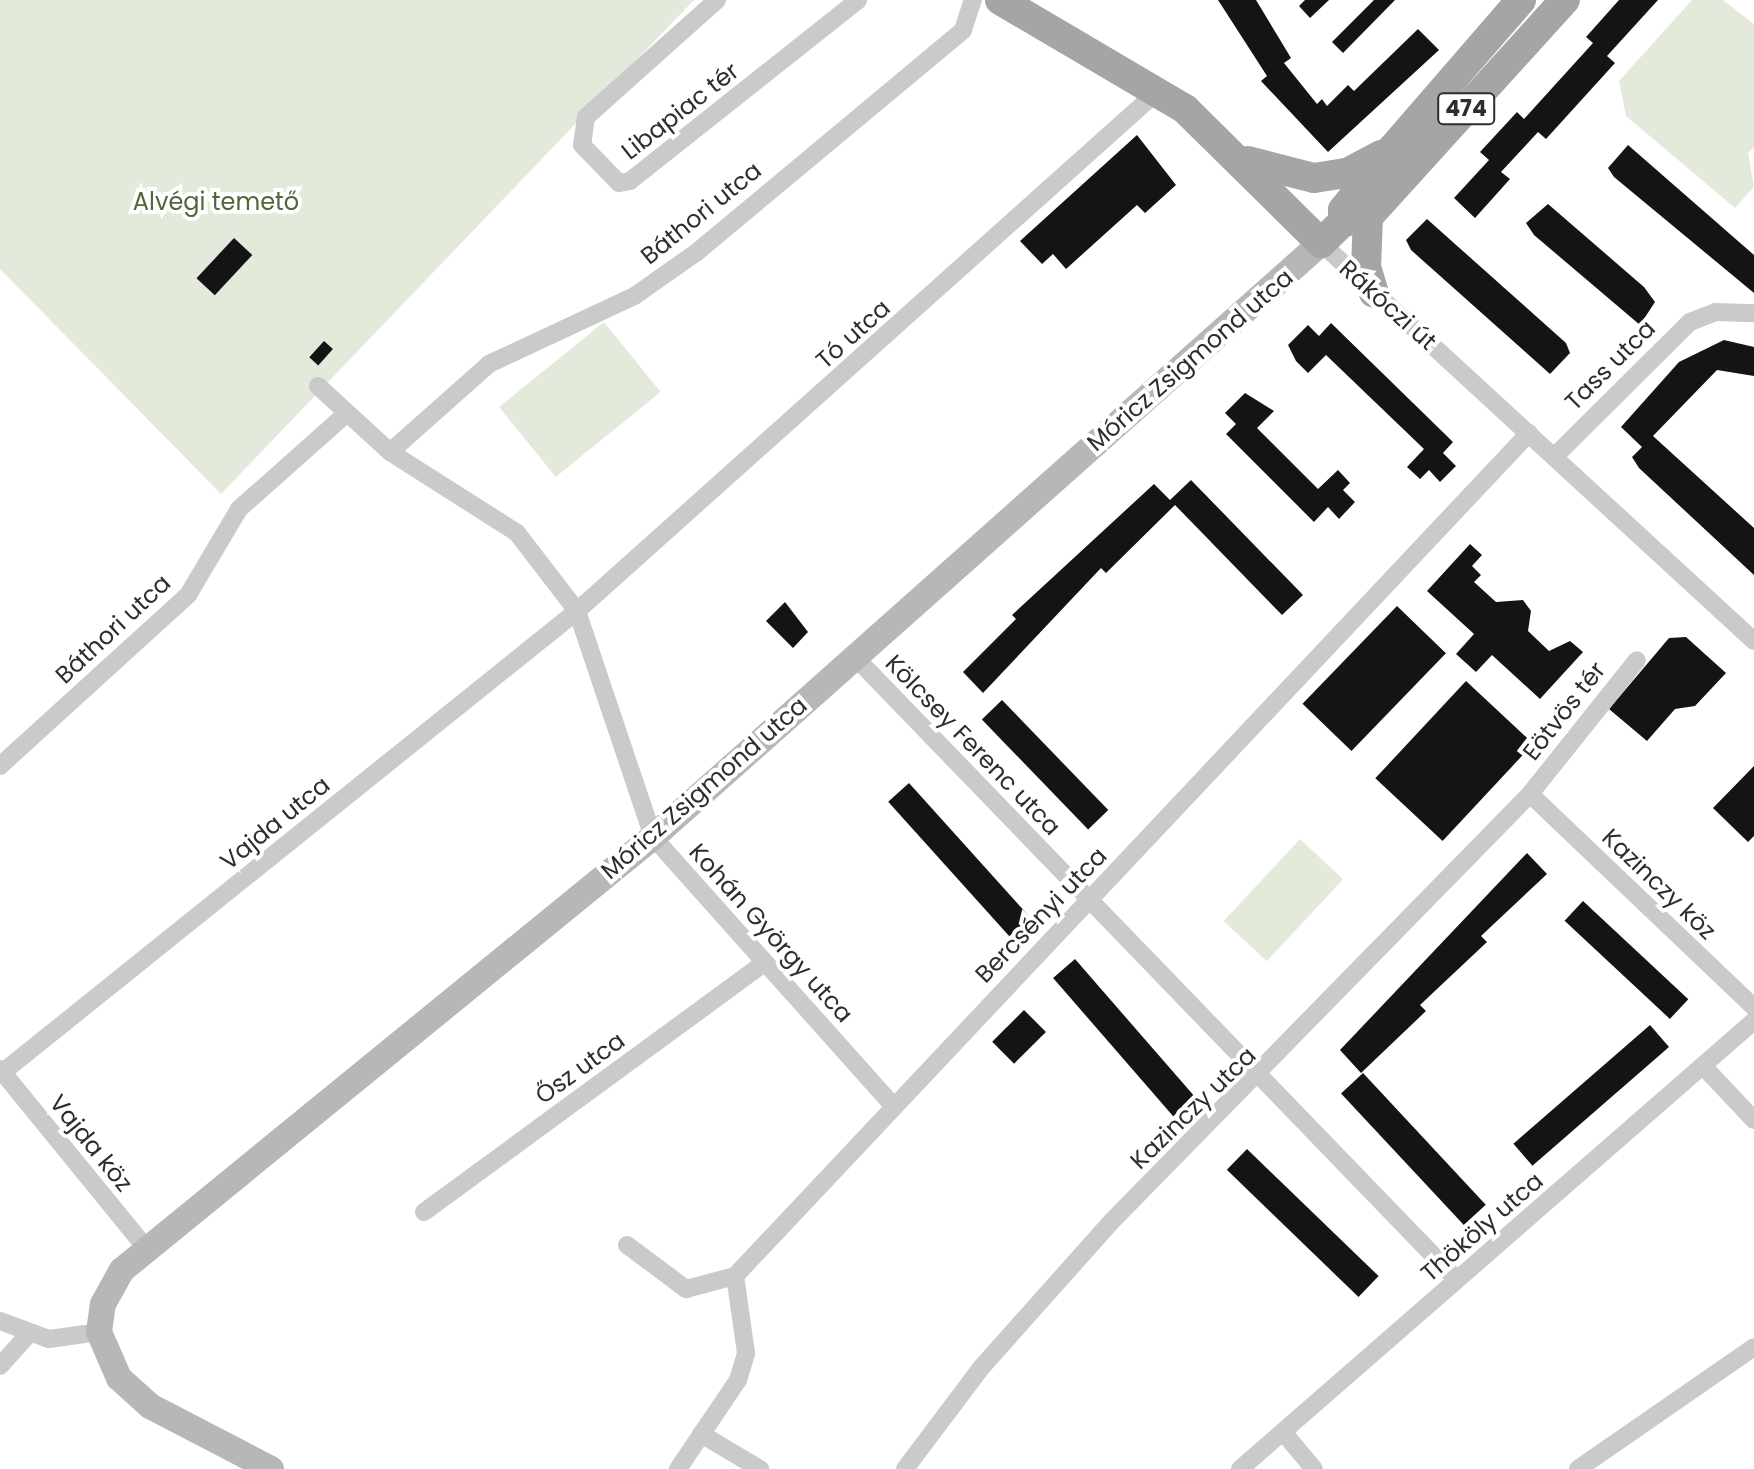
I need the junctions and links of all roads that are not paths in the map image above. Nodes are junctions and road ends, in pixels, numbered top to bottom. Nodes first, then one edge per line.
1 (717, 0) edge
2 (858, 0) edge
3 (973, 0) edge
4 (1000, 0) edge
5 (1029, 0) edge
6 (1521, 0) edge
7 (1565, 0) edge
8 (1047, 26) junction
9 (1159, 90) junction
10 (1392, 149) junction
11 (1239, 158) junction
12 (1355, 219) junction
13 (1321, 243) junction
14 (1374, 293) junction
15 (1754, 313) edge
16 (318, 386) dead end
17 (346, 414) junction
18 (1529, 433) junction
19 (390, 452) junction
20 (1554, 457) junction
21 (577, 611) junction
22 (1754, 641) edge
23 (855, 657) junction
24 (1637, 660) dead end
25 (0, 766) edge
26 (1530, 794) junction
27 (653, 837) junction
28 (1090, 900) junction
29 (764, 963) junction
30 (1754, 1007) edge
31 (1754, 1021) edge
32 (1704, 1067) junction
33 (1, 1070) edge
34 (1261, 1077) junction
35 (892, 1104) junction
36 (1754, 1120) edge
37 (424, 1212) dead end
38 (627, 1245) dead end
39 (145, 1247) junction
40 (735, 1276) junction
41 (1457, 1280) junction
42 (0, 1321) edge
43 (99, 1332) junction
44 (28, 1335) junction
45 (1754, 1347) edge
46 (0, 1366) edge
47 (1283, 1432) junction
48 (701, 1434) junction
49 (271, 1469) edge
50 (678, 1469) edge
51 (760, 1469) edge
52 (905, 1469) edge
53 (1240, 1469) edge
54 (1314, 1469) edge
55 (1578, 1469) edge

1 - 2 street, Libapiac tér
3 - 19 street, Báthori utca
4 - 8 main road, Rákóczi út / 474
5 - 8 main road
6 - 10 main road, 474
7 - 12 main road, 474
8 - 9 main road, Rákóczi út / 474
9 - 11 main road, Rákóczi út / 474
9 - 21 street, Tó utca
10 - 11 main road, 474
10 - 12 main road, 474
11 - 13 main road, Rákóczi út / 474
12 - 13 main road, 474
12 - 14 main road
13 - 14 street, Rákóczi út
13 - 23 main road, Móricz Zsigmond utca
14 - 18 street, Rákóczi út
15 - 20 street, Tass utca
16 - 17 street, Kohán György utca
17 - 19 street, Kohán György utca
17 - 25 street, Báthori utca
18 - 20 street, Rákóczi út
18 - 28 street, Bercsényi utca
19 - 21 street, Kohán György utca
20 - 22 street, Rákóczi út
21 - 27 street, Kohán György utca
21 - 33 street, Vajda utca
23 - 27 main road, Móricz Zsigmond utca
23 - 28 street, Kölcsey Ferenc utca
24 - 26 street, Eötvös tér
26 - 30 street, Kazinczy köz
26 - 34 street, Kazinczy utca
27 - 29 street, Kohán György utca
27 - 39 main road, Móricz Zsigmond utca
28 - 34 street, Kölcsey Ferenc utca
28 - 35 street, Bercsényi utca
29 - 35 street, Kohán György utca
29 - 37 street, Ősz utca
31 - 32 street, Thököly utca
32 - 36 street
32 - 41 street, Thököly utca
33 - 39 street, Vajda köz
34 - 41 street, Kölcsey Ferenc utca
34 - 52 street, Kazinczy utca
35 - 40 street, Bercsényi utca
38 - 40 street
39 - 43 main road, Móricz Zsigmond utca
40 - 48 street
41 - 47 street, Thököly utca
42 - 44 street
43 - 44 street
43 - 49 main road
44 - 46 street
45 - 55 street
47 - 53 street, Thököly utca
47 - 54 street
48 - 50 street
48 - 51 street

